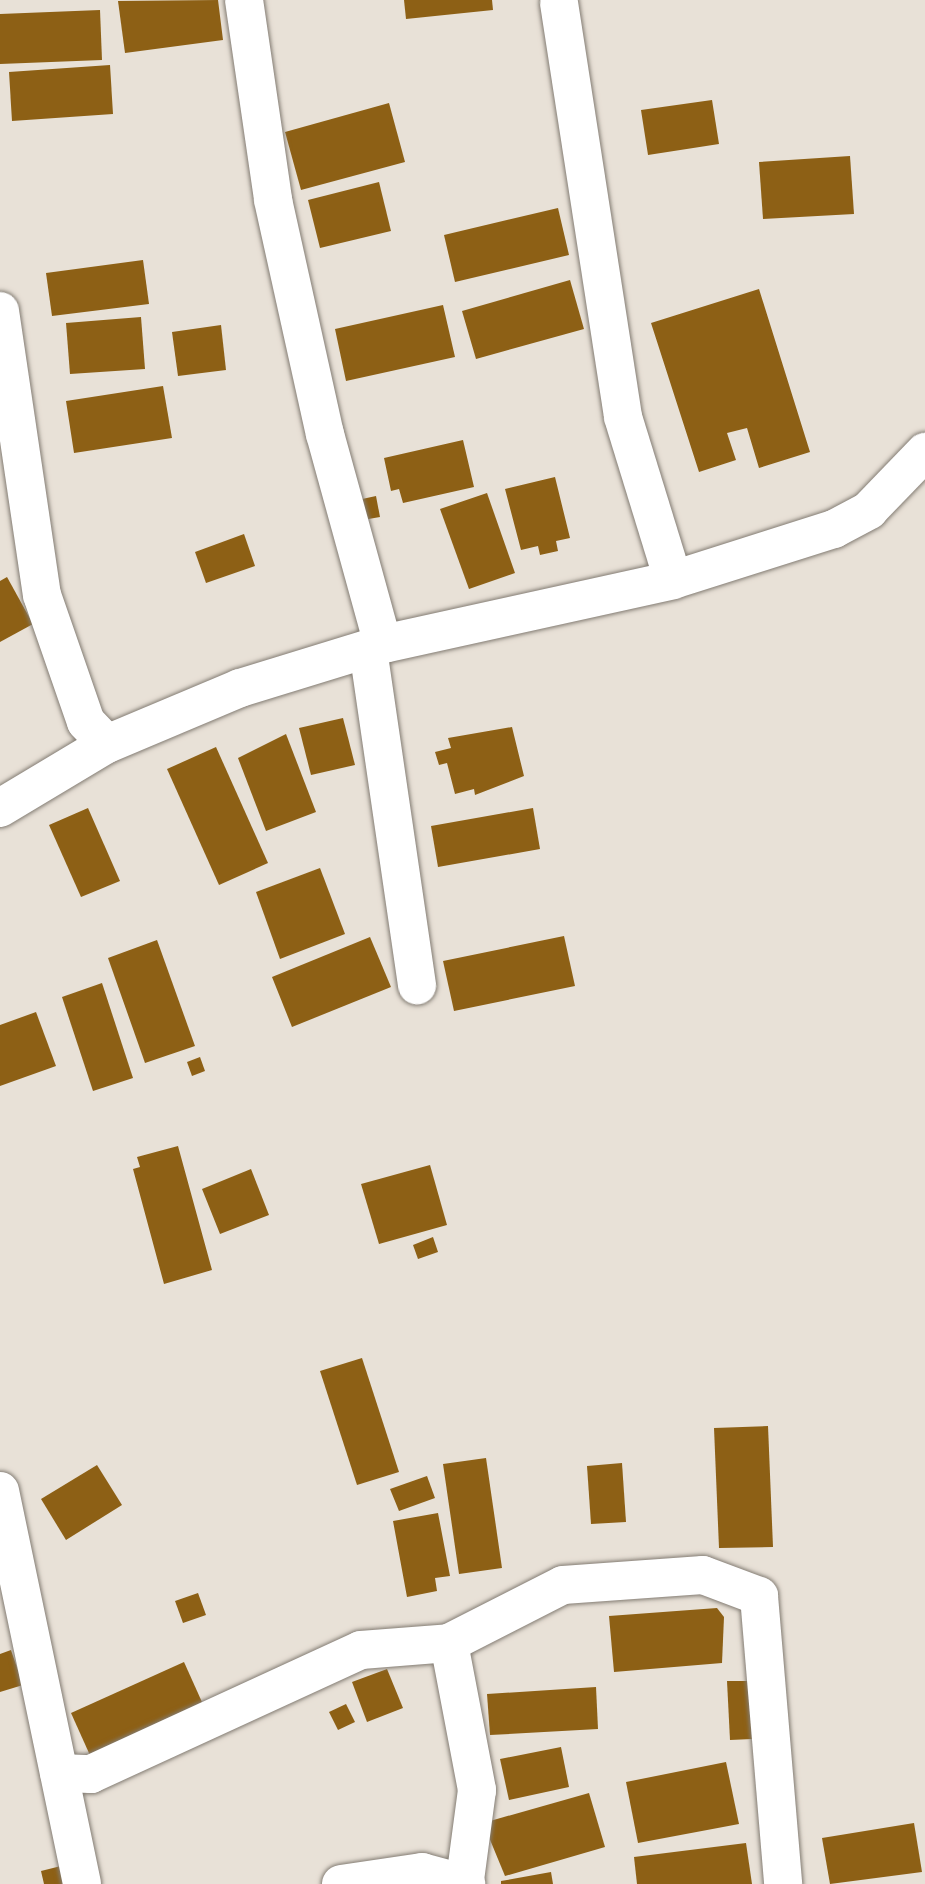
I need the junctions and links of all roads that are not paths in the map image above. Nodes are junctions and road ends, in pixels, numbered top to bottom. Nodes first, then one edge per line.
1 (244, 0) edge
2 (559, 3) dead end
3 (0, 311) edge
4 (925, 452) edge
5 (673, 580) junction
6 (376, 646) junction
7 (107, 744) junction
8 (0, 808) edge
9 (416, 985) dead end
10 (0, 1491) edge
11 (449, 1643) junction
12 (59, 1773) junction
13 (465, 1882) edge
14 (82, 1884) edge
15 (341, 1884) edge
16 (783, 1884) edge

1 - 6 street
2 - 5 street
3 - 7 street
4 - 5 street
5 - 6 street
6 - 7 street
6 - 9 street
7 - 8 street
10 - 12 street
11 - 12 street
11 - 13 street
11 - 16 street
12 - 14 street
13 - 15 street

